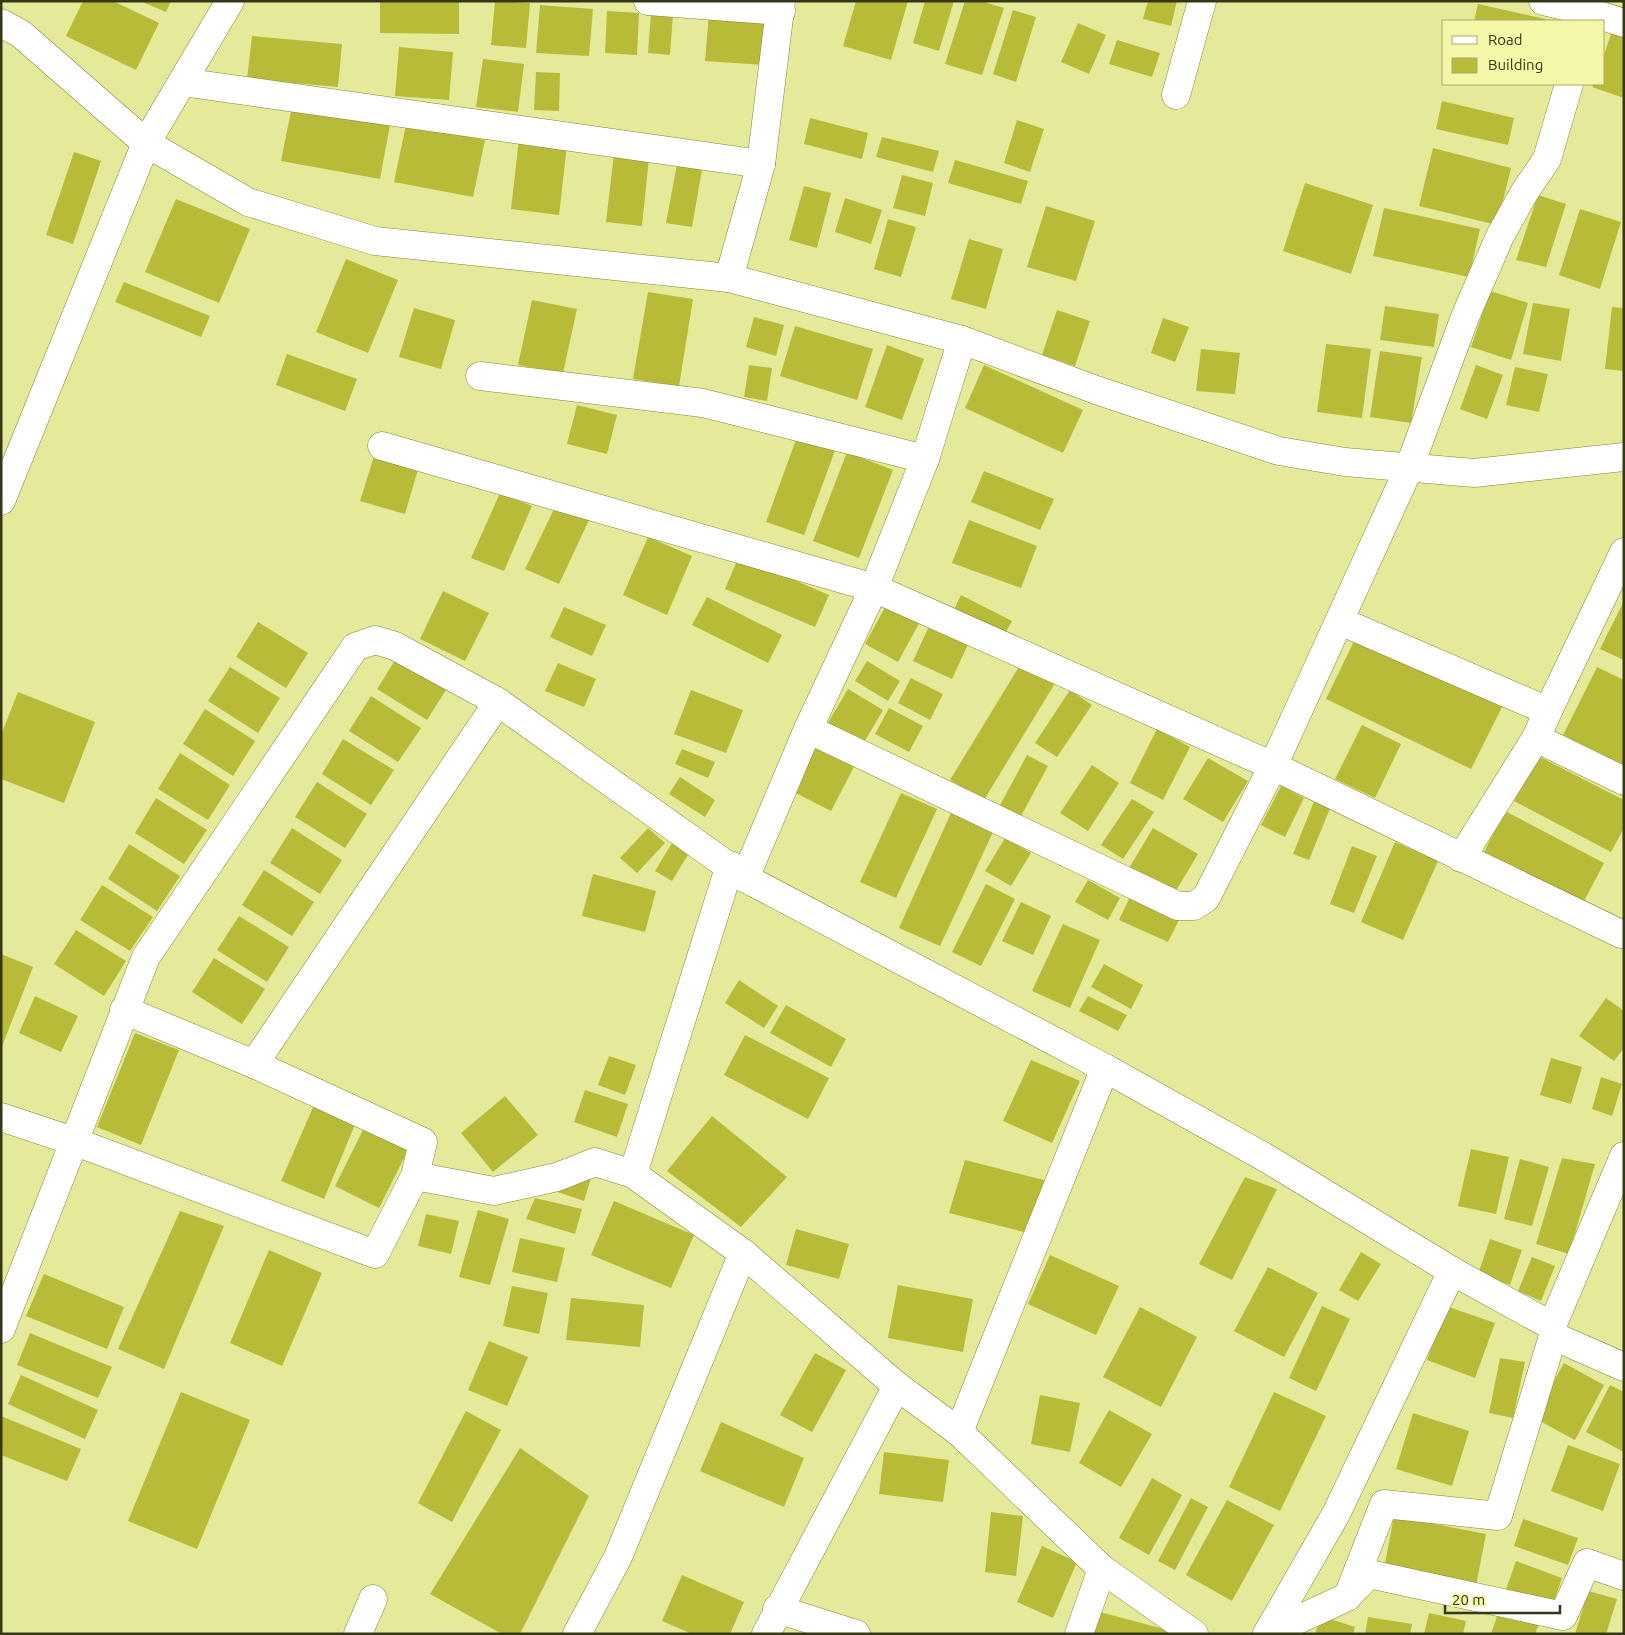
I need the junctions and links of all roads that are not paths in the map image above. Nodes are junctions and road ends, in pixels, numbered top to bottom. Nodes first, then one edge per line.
1 (230, 1) edge
2 (648, 1) edge
3 (1202, 1) edge
4 (1543, 1) edge
5 (781, 6) edge
6 (1606, 15) edge
7 (1, 23) edge
8 (182, 82) junction
9 (1569, 85) edge
10 (1176, 95) dead end
11 (146, 143) junction
12 (761, 164) junction
13 (729, 278) junction
14 (962, 340) junction
15 (480, 376) dead end
16 (382, 446) dead end
17 (1624, 457) edge
18 (925, 459) junction
19 (1409, 468) junction
20 (1, 501) edge
21 (1624, 552) edge
22 (874, 588) junction
23 (1340, 620) junction
24 (498, 702) junction
25 (1548, 711) junction
26 (808, 729) junction
27 (1536, 738) junction
28 (1273, 766) junction
29 (1624, 781) edge
30 (1461, 858) junction
31 (737, 871) junction
32 (1621, 934) dead end
33 (124, 1010) junction
34 (254, 1064) junction
35 (1105, 1068) junction
36 (1, 1117) edge
37 (73, 1141) junction
38 (1624, 1156) edge
39 (633, 1174) junction
40 (415, 1176) junction
41 (743, 1253) junction
42 (1452, 1271) junction
43 (1, 1329) edge
44 (1552, 1331) junction
45 (1624, 1367) edge
46 (897, 1386) junction
47 (959, 1432) junction
48 (1102, 1569) junction
49 (1624, 1576) edge
50 (1347, 1597) junction
51 (373, 1599) dead end
52 (778, 1609) junction
53 (358, 1634) edge
54 (577, 1634) edge
55 (766, 1634) edge
56 (856, 1634) edge
57 (1078, 1634) edge
58 (1194, 1634) edge

1 - 8 street
2 - 5 street
3 - 10 street
4 - 6 street
5 - 12 street
7 - 11 street
8 - 11 street
8 - 12 street
9 - 19 street
11 - 13 street
11 - 20 street
12 - 13 street
13 - 14 street
14 - 18 street
14 - 19 street
15 - 18 street
16 - 22 street
17 - 19 street
18 - 22 street
19 - 23 street
21 - 25 street
22 - 26 street
22 - 28 street
23 - 25 street
23 - 28 street
24 - 31 street
24 - 33 street
24 - 34 street
25 - 27 street
26 - 28 street
26 - 31 street
27 - 29 street
27 - 30 street
28 - 30 street
30 - 32 street
31 - 35 street
31 - 39 street
33 - 34 street
33 - 37 street
34 - 40 street
35 - 42 street
35 - 47 street
36 - 37 street
37 - 40 street
37 - 43 street
38 - 44 street
39 - 40 street
39 - 41 street
41 - 46 street
41 - 54 street
42 - 44 street
42 - 50 street
44 - 45 street
44 - 50 street
46 - 47 street
46 - 52 street
47 - 48 street
48 - 57 street
48 - 58 street
49 - 50 street
51 - 53 street
52 - 55 street
52 - 56 street

